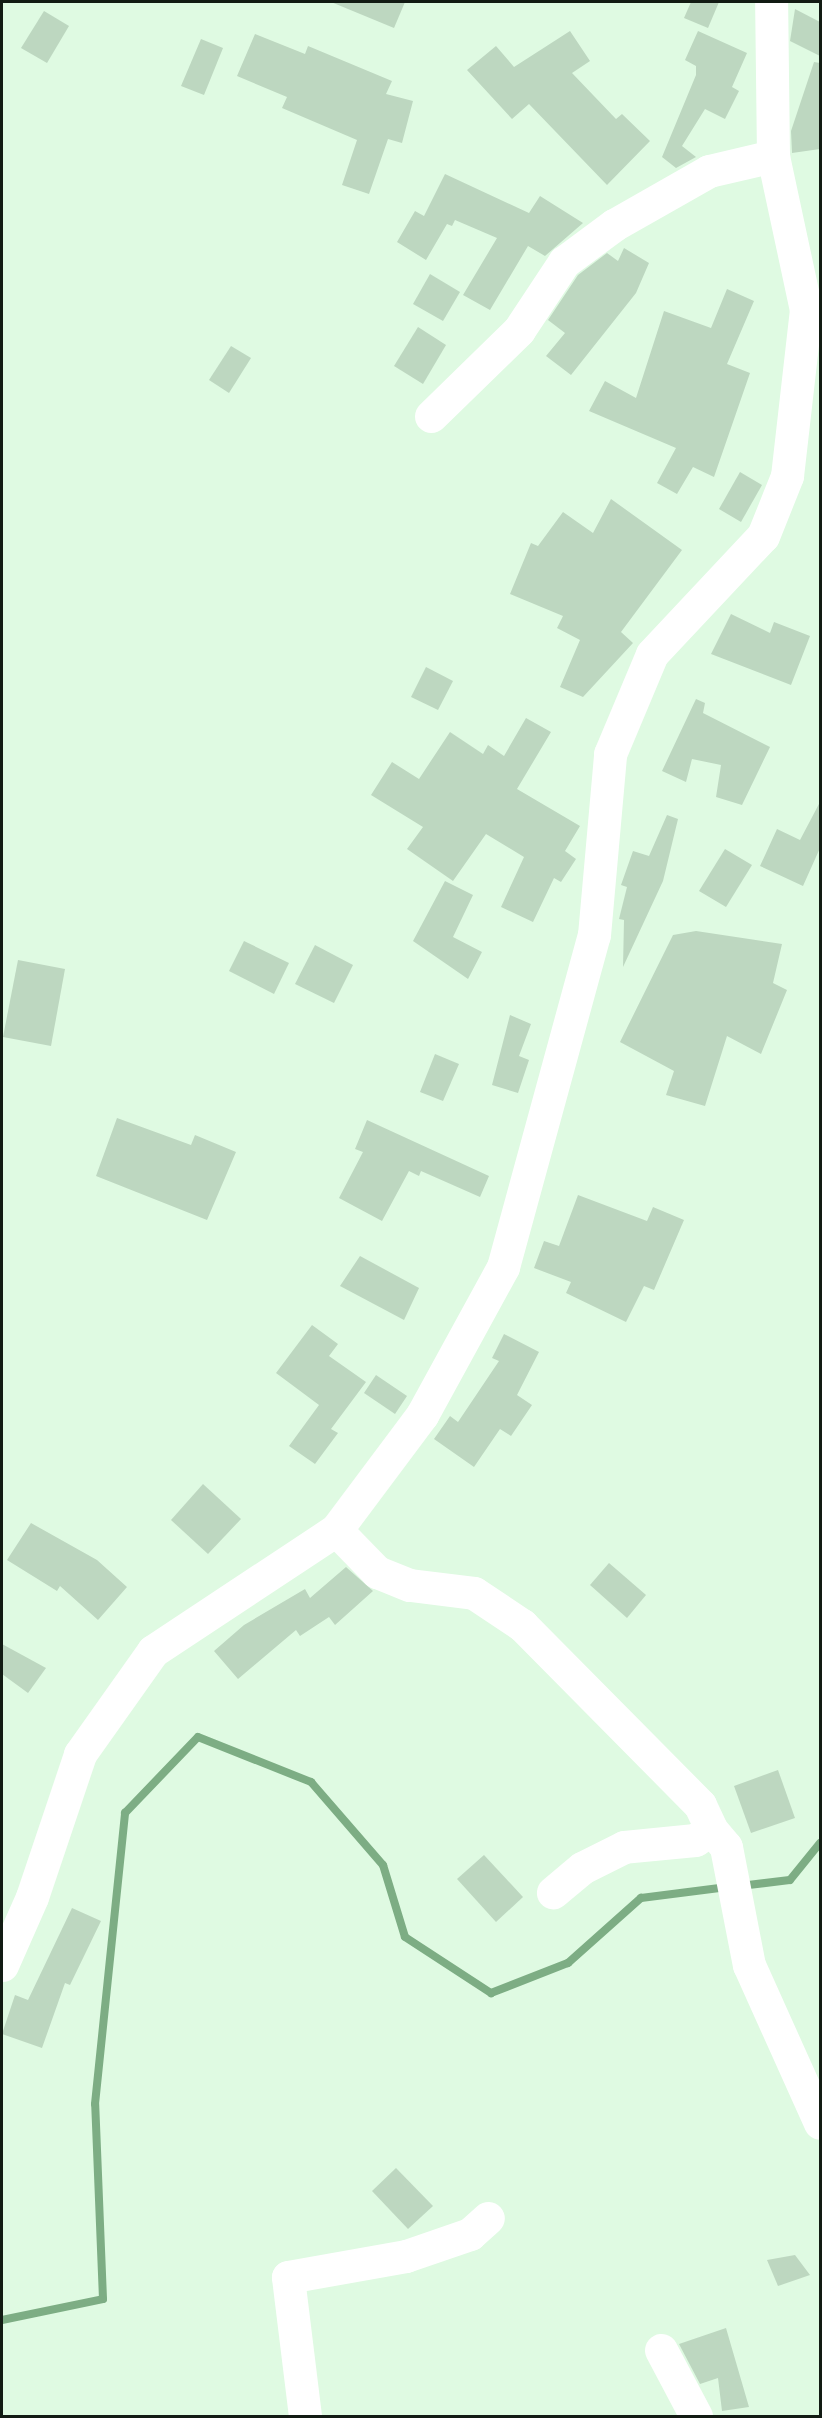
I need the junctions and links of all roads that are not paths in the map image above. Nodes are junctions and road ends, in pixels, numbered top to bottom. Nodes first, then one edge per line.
1 (771, 2) edge
2 (773, 156) junction
3 (813, 311) edge
4 (431, 416) dead end
5 (336, 1530) junction
6 (711, 1829) junction
7 (553, 1892) dead end
8 (2, 1965) edge
9 (820, 2123) edge
10 (488, 2218) dead end
11 (661, 2350) dead end
12 (304, 2416) edge
13 (696, 2416) edge

1 - 2 street
2 - 3 street
2 - 4 street
3 - 5 street
5 - 6 street
5 - 8 street
6 - 7 street
6 - 9 street
10 - 12 street
11 - 13 street

